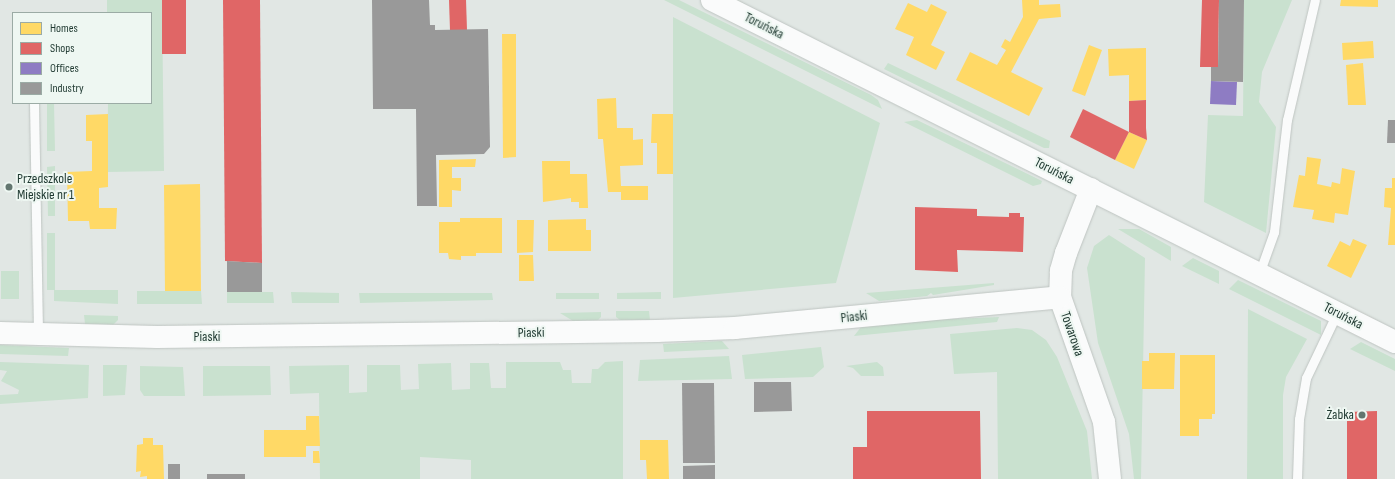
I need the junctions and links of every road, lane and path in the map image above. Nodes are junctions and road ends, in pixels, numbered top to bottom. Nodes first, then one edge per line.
1 (712, 0) edge
2 (1315, 0) edge
3 (34, 104) edge
4 (1091, 189) junction
5 (1259, 274) junction
6 (1060, 297) junction
7 (1337, 313) junction
8 (0, 333) edge
9 (38, 334) junction
10 (1395, 342) edge
11 (1110, 479) edge
12 (1297, 479) edge

1 - 4 street, Toruńska
2 - 5 lane
3 - 9 lane
4 - 5 street, Toruńska
4 - 6 street, Towarowa
5 - 7 street, Toruńska
6 - 9 street, Piaski
6 - 11 street, Towarowa
7 - 10 street, Toruńska
7 - 12 lane
8 - 9 street, Piaski

